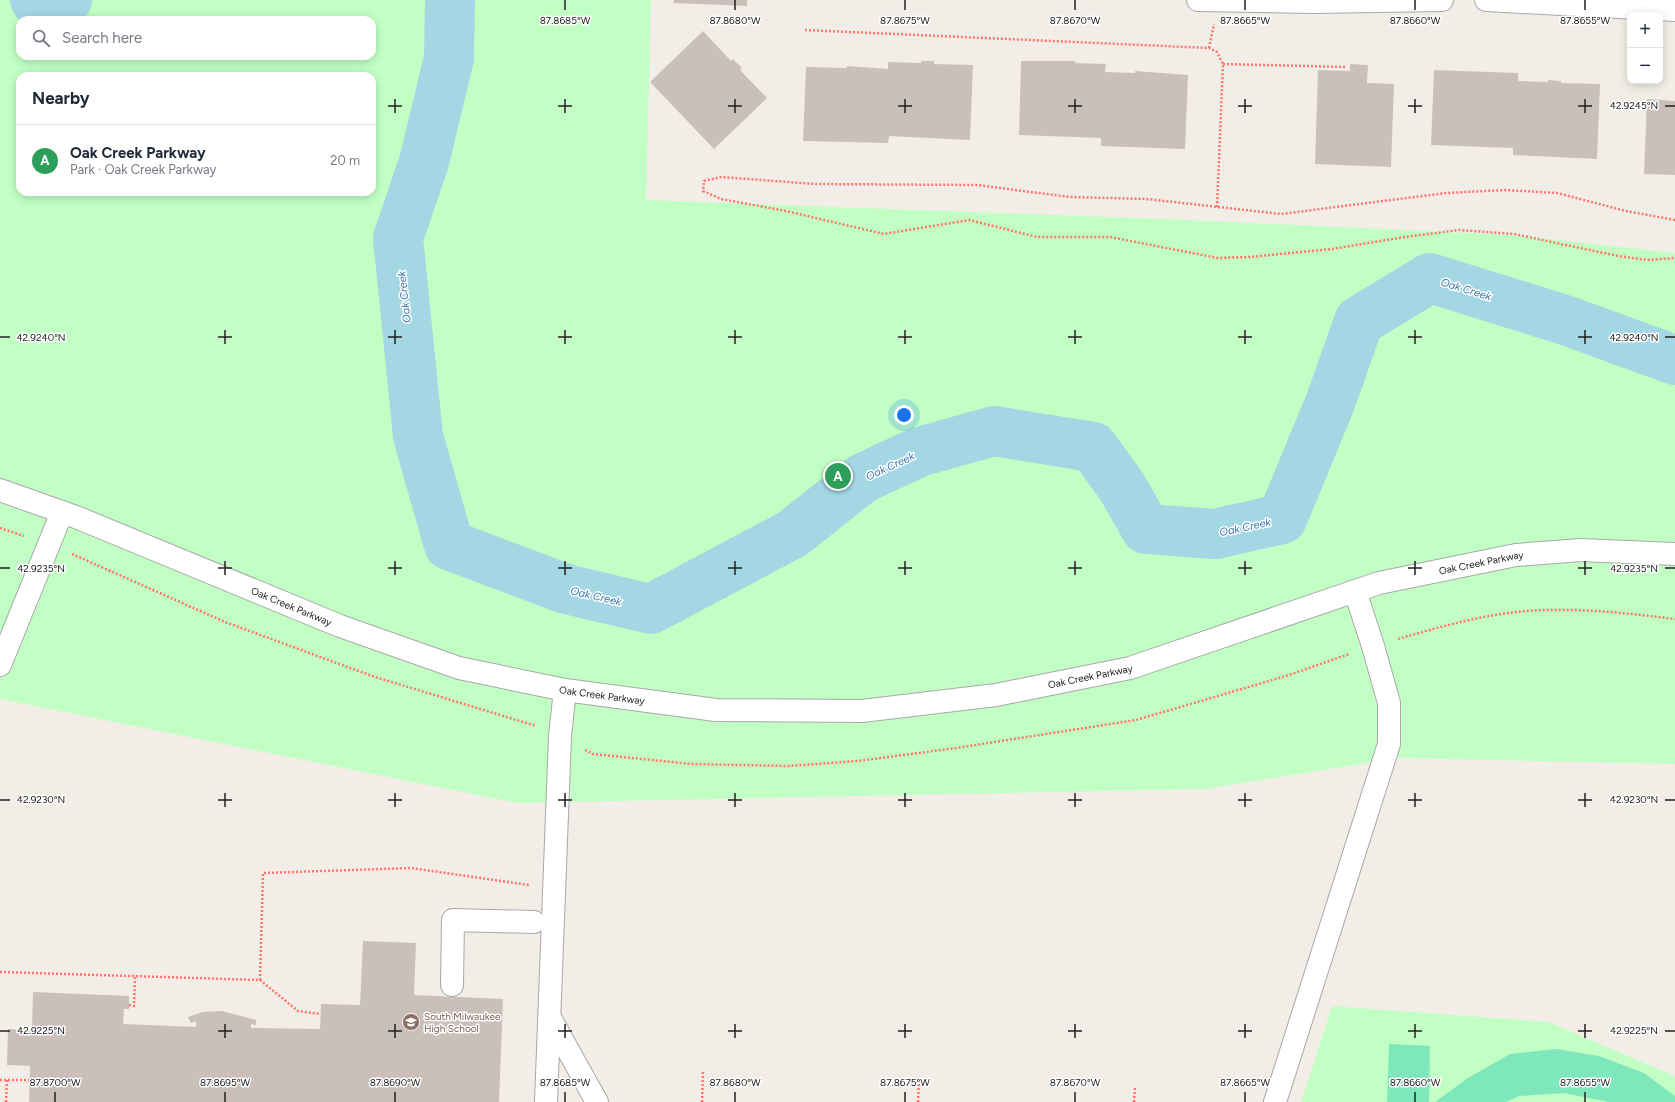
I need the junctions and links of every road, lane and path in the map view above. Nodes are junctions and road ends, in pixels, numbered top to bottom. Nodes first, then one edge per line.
1 (1188, 0) edge
2 (1199, 0) edge
3 (1442, 0) edge
4 (1486, 0) edge
5 (1313, 1) edge
6 (1675, 10) edge
7 (805, 30) dead end
8 (1223, 64) junction
9 (1346, 67) dead end
10 (1217, 208) junction
11 (1675, 220) edge
12 (1675, 258) edge
13 (0, 490) edge
14 (62, 512) junction
15 (0, 528) edge
16 (49, 544) junction
17 (1675, 554) edge
18 (1354, 592) junction
19 (1675, 619) edge
20 (1373, 646) junction
21 (0, 665) edge
22 (565, 690) junction
23 (560, 736) junction
24 (535, 886) dead end
25 (534, 922) dead end
26 (0, 972) edge
27 (135, 975) junction
28 (260, 980) junction
29 (452, 985) dead end
30 (129, 1005) dead end
31 (320, 1014) dead end
32 (550, 1018) junction
33 (703, 1070) dead end
34 (919, 1079) dead end
35 (0, 1080) edge
36 (7, 1080) junction
37 (30, 1080) dead end
38 (1135, 1088) dead end
39 (6, 1102) edge
40 (546, 1102) edge
41 (597, 1102) edge
42 (702, 1102) edge
43 (918, 1102) edge
44 (1134, 1102) edge
45 (1275, 1102) edge

1 - 2 street
2 - 5 street
3 - 5 street
4 - 6 street
7 - 8 path
8 - 9 path
8 - 10 path
10 - 11 path
10 - 12 path
13 - 14 street, Oak Creek Parkway
14 - 16 street
14 - 22 street, Oak Creek Parkway
15 - 16 path
16 - 21 street
16 - 23 path
17 - 18 street, Oak Creek Parkway
18 - 20 street
18 - 22 street, Oak Creek Parkway
19 - 20 path
20 - 23 path
20 - 45 street
22 - 23 street
23 - 32 street
24 - 28 path
25 - 29 street
26 - 27 path
27 - 28 path
27 - 30 path
28 - 31 path
32 - 40 street
32 - 41 street
33 - 42 path
34 - 43 path
35 - 36 path
36 - 37 path
36 - 39 path
38 - 44 path

